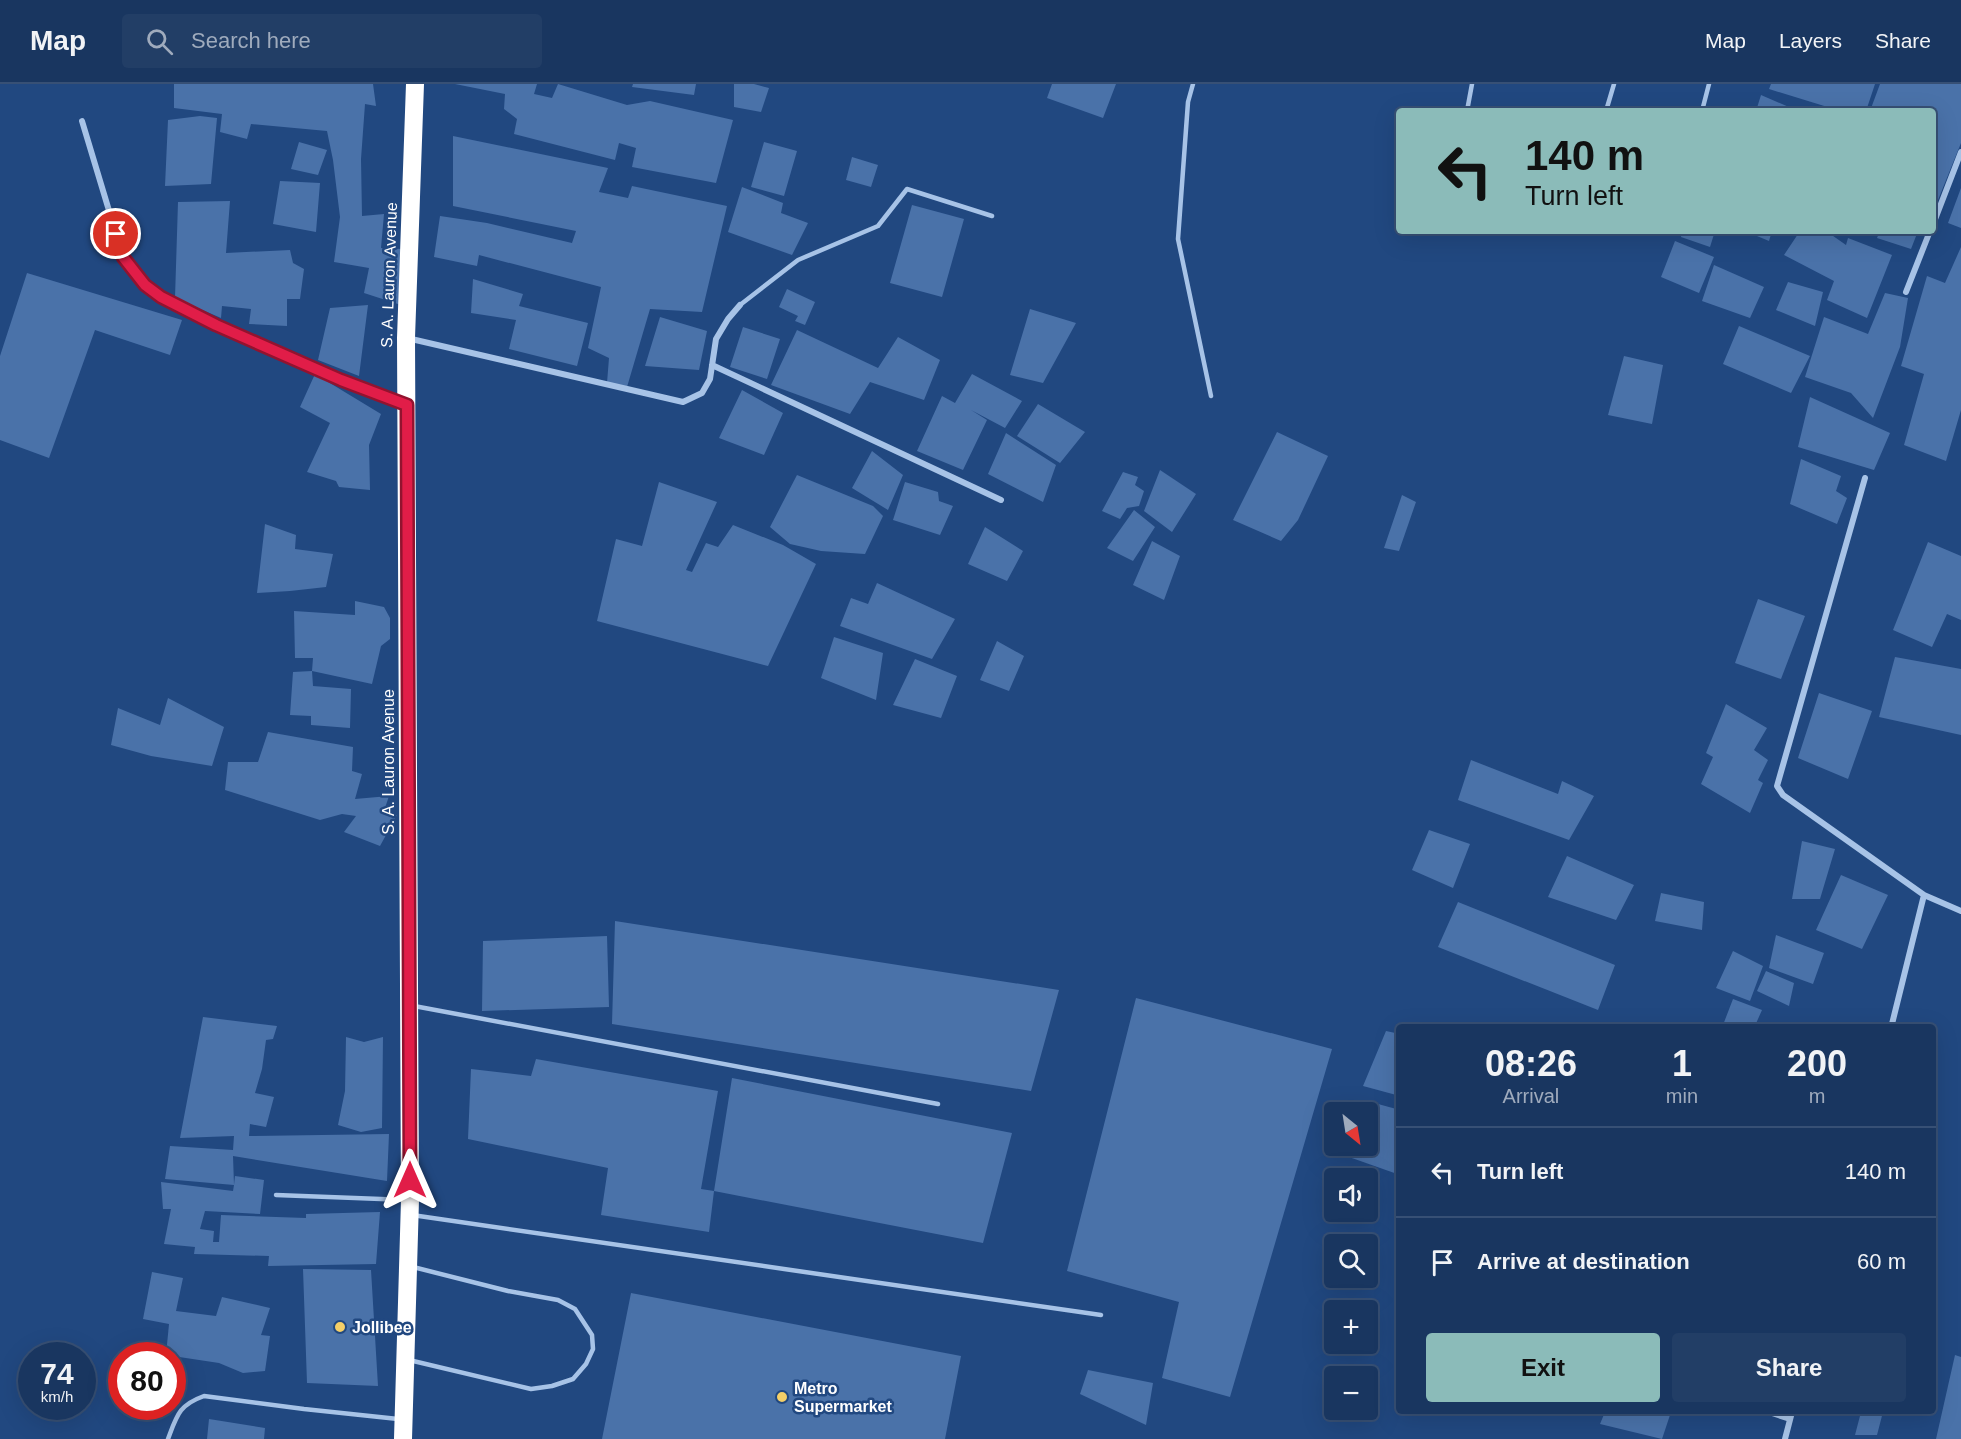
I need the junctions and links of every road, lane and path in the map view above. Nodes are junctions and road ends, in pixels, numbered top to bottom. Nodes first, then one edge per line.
1 (415, 84) edge
2 (1193, 84) edge
3 (1472, 84) edge
4 (1614, 84) edge
5 (1709, 84) edge
6 (1468, 108) edge
7 (1607, 108) edge
8 (1703, 108) edge
9 (82, 121) dead end
10 (1961, 152) edge
11 (992, 216) dead end
12 (1936, 217) edge
13 (1929, 234) edge
14 (1906, 292) dead end
15 (740, 305) joint
16 (406, 338) junction
17 (712, 365) junction
18 (1211, 396) dead end
19 (407, 405) junction
20 (1865, 478) dead end
21 (1001, 500) dead end
22 (1924, 895) junction
23 (1961, 911) edge
24 (409, 1005) junction
25 (1892, 1024) edge
26 (938, 1104) dead end
27 (276, 1195) dead end
28 (410, 1207) junction
29 (408, 1265) junction
30 (1101, 1316) dead end
31 (404, 1358) junction
32 (1791, 1415) edge
33 (403, 1419) junction
34 (168, 1439) edge
35 (403, 1439) edge
36 (1785, 1439) edge

1 - 16 highway, S. A. Lauron Avenue
2 - 18 lane
3 - 6 lane
4 - 7 lane
5 - 8 lane
9 - 19 street
10 - 12 street
11 - 15 lane
13 - 14 street
15 - 17 street
16 - 17 street
16 - 19 highway, S. A. Lauron Avenue
17 - 21 street
19 - 24 highway, S. A. Lauron Avenue
20 - 22 street
22 - 23 street
22 - 25 street
24 - 26 lane
24 - 28 highway, S. A. Lauron Avenue
27 - 28 lane
28 - 29 highway, S. A. Lauron Avenue
28 - 30 lane
29 - 31 highway, S. A. Lauron Avenue
29 - 31 lane
31 - 33 highway, S. A. Lauron Avenue
32 - 36 street
33 - 34 lane
33 - 35 highway, S. A. Lauron Avenue

